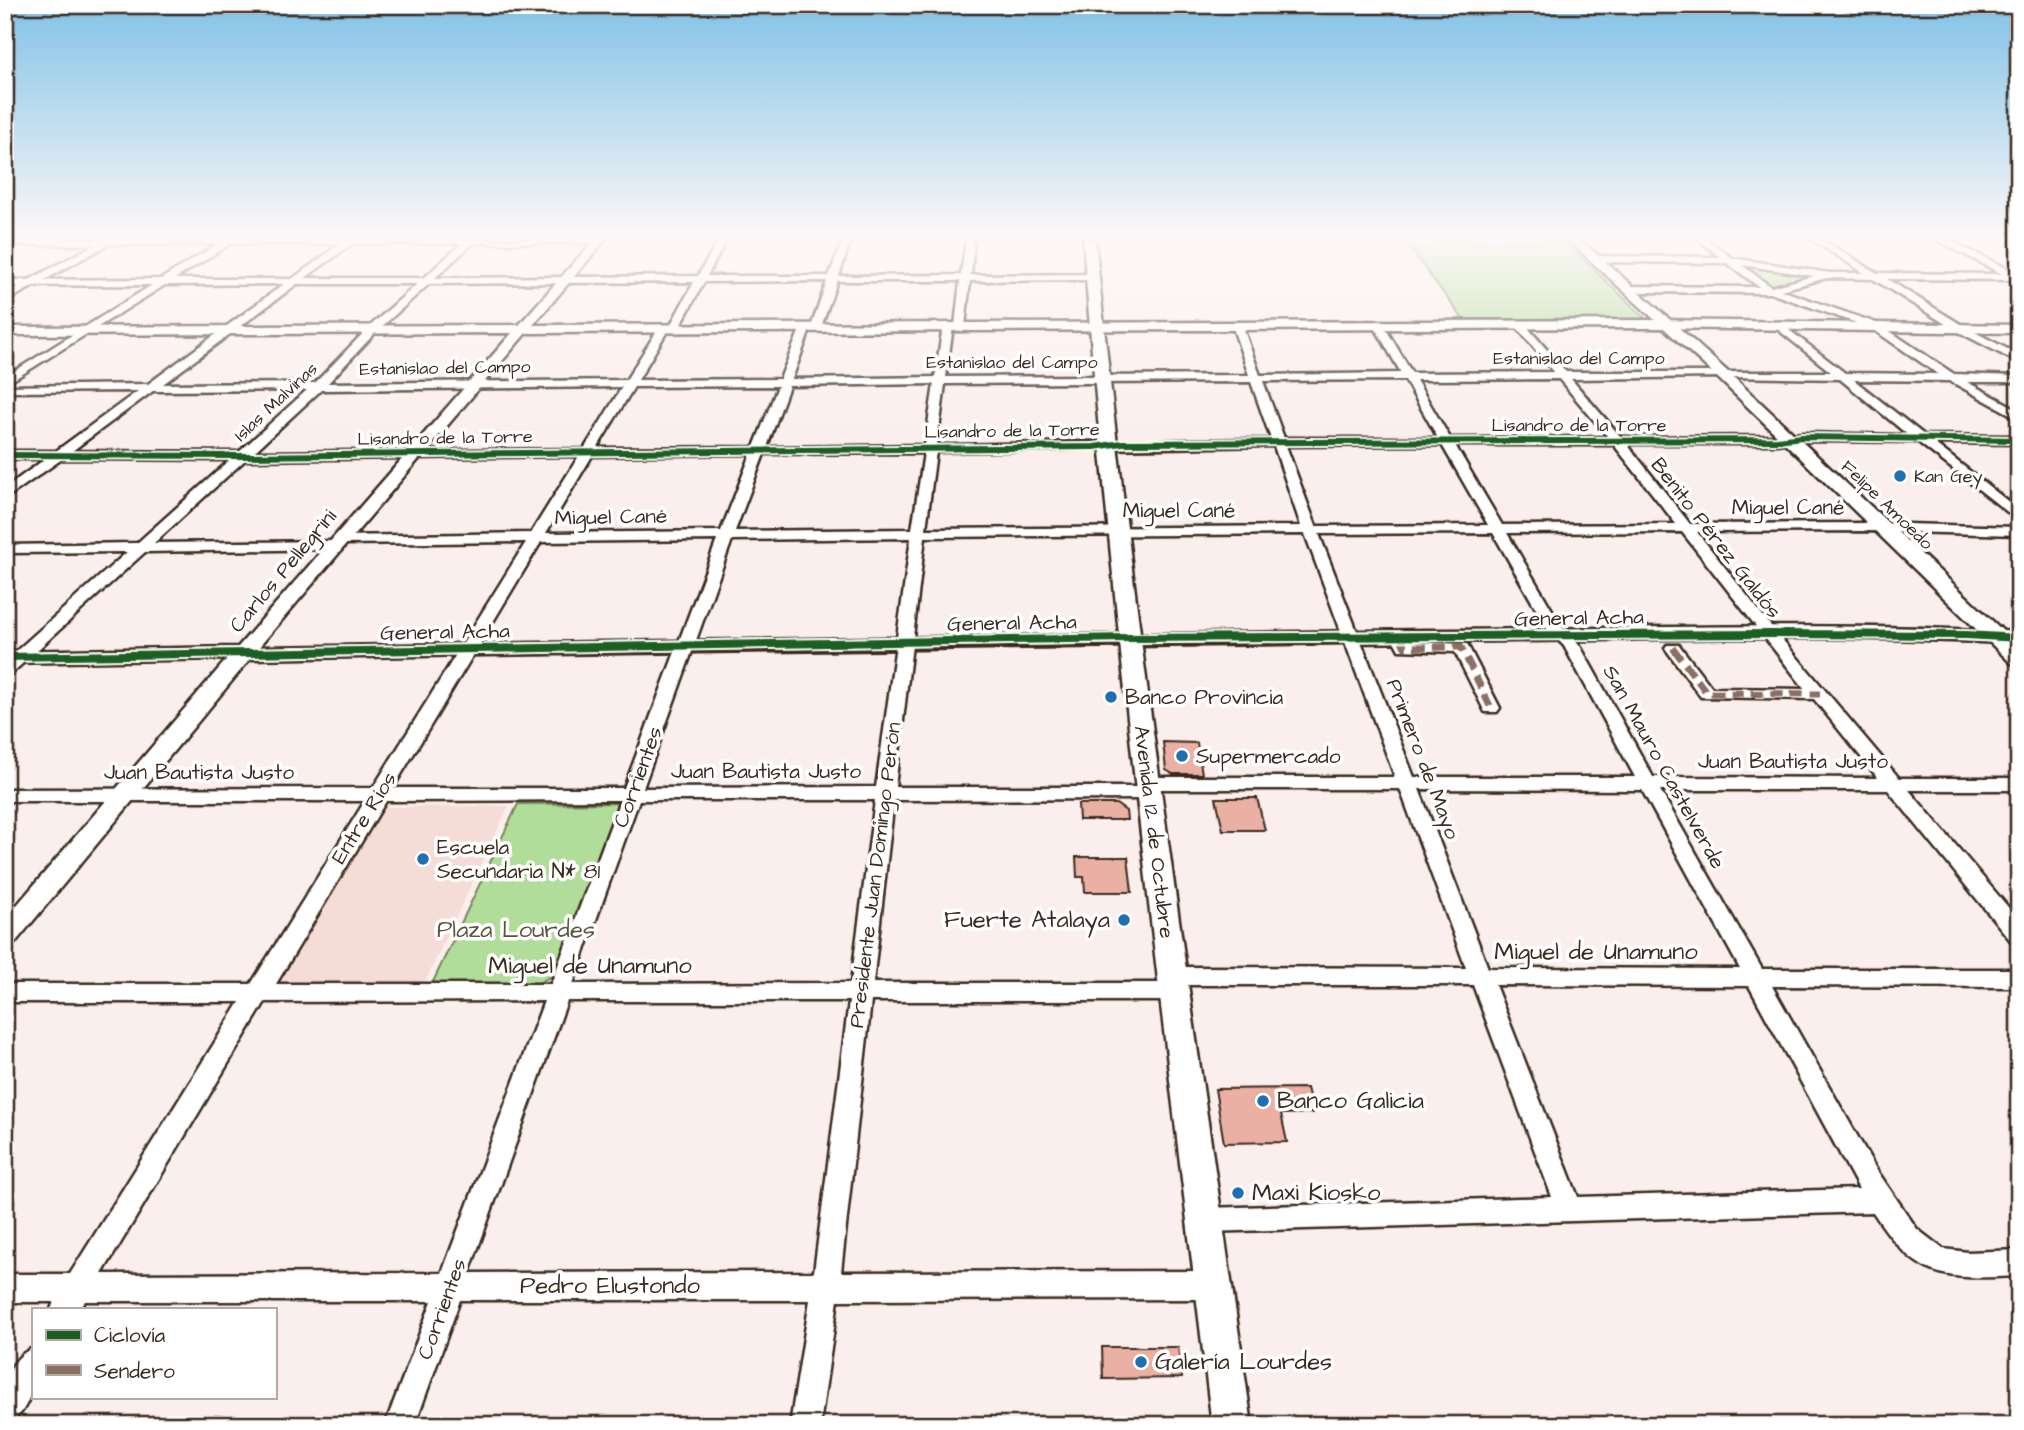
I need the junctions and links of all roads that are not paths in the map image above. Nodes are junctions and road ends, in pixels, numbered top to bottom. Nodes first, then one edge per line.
1 (128, 306) edge
2 (263, 306) edge
3 (398, 306) edge
4 (543, 306) edge
5 (684, 306) edge
6 (821, 306) edge
7 (959, 306) edge
8 (1095, 306) edge
9 (1647, 306) edge
10 (1815, 306) edge
11 (1923, 306) edge
12 (1378, 324) junction
13 (1518, 324) junction
14 (1667, 324) junction
15 (1096, 325) junction
16 (1237, 325) junction
17 (954, 326) junction
18 (1780, 326) junction
19 (811, 327) junction
20 (1878, 327) junction
21 (669, 328) junction
22 (373, 329) junction
23 (523, 329) junction
24 (1961, 329) junction
25 (230, 330) junction
26 (2019, 330) edge
27 (5, 331) edge
28 (88, 331) junction
29 (2019, 360) edge
30 (1722, 374) junction
31 (1561, 375) junction
32 (1842, 376) junction
33 (1256, 377) junction
34 (1409, 377) junction
35 (1951, 378) junction
36 (1101, 379) junction
37 (2019, 379) edge
38 (939, 380) junction
39 (5, 382) edge
40 (783, 382) junction
41 (630, 384) junction
42 (472, 386) junction
43 (316, 388) junction
44 (149, 389) junction
45 (5, 390) edge
46 (2019, 415) edge
47 (1790, 438) junction
48 (1919, 439) junction
49 (2019, 440) edge
50 (1618, 441) junction
51 (1278, 442) junction
52 (1448, 442) junction
53 (1107, 445) junction
54 (930, 448) junction
55 (761, 450) junction
56 (589, 452) junction
57 (415, 454) junction
58 (5, 455) edge
59 (57, 456) junction
60 (242, 456) junction
61 (5, 495) edge
62 (2019, 517) edge
63 (1687, 528) junction
64 (1884, 528) junction
65 (1499, 529) junction
66 (1310, 530) junction
67 (1117, 531) junction
68 (2019, 531) edge
69 (918, 533) junction
70 (726, 536) junction
71 (534, 539) junction
72 (336, 542) junction
73 (143, 548) junction
74 (5, 549) edge
75 (1769, 634) junction
76 (1564, 636) junction
77 (1353, 637) junction
78 (1400, 637) junction
79 (1997, 637) junction
80 (1130, 638) junction
81 (2019, 638) edge
82 (903, 643) junction
83 (686, 647) junction
84 (1672, 648) dead end
85 (466, 650) junction
86 (243, 653) junction
87 (2019, 658) edge
88 (10, 661) edge
89 (1820, 694) junction
90 (1491, 708) dead end
91 (1647, 783) junction
92 (1407, 784) junction
93 (1894, 784) junction
94 (2019, 784) edge
95 (1148, 788) junction
96 (886, 793) junction
97 (125, 794) junction
98 (631, 794) junction
99 (5, 795) edge
100 (377, 795) junction
101 (2019, 935) edge
102 (5, 937) edge
103 (1755, 978) junction
104 (2019, 978) edge
105 (1483, 979) junction
106 (1174, 984) junction
107 (559, 991) junction
108 (861, 992) junction
109 (5, 993) edge
110 (256, 995) junction
111 (1882, 1200) junction
112 (1569, 1208) junction
113 (1206, 1220) junction
114 (2019, 1263) edge
115 (826, 1286) junction
116 (1214, 1286) junction
117 (450, 1287) junction
118 (5, 1288) edge
119 (72, 1298) edge
120 (32, 1365) edge
121 (5, 1409) edge
122 (400, 1425) edge
123 (805, 1425) edge
124 (1232, 1425) edge

1 - 28 street
2 - 25 street
3 - 22 street, Islas Malvinas
4 - 23 street, Carlos Pellegrini
5 - 21 street, Entre Ríos
6 - 19 street, Corrientes
7 - 17 street, Presidente Juan Domingo Perón
8 - 15 main road, Avenida 12 de Octubre
9 - 14 main road, Felipe Amoedo
10 - 20 street
11 - 24 street
12 - 13 street
12 - 16 street
12 - 34 street, San Mauro Castelverde
13 - 14 street
13 - 31 street, Benito Pérez Galdós
14 - 18 street
14 - 30 main road, Felipe Amoedo
15 - 16 street
15 - 17 street
15 - 36 main road, Avenida 12 de Octubre
16 - 33 street, Primero de Mayo
17 - 19 street
17 - 38 street, Presidente Juan Domingo Perón
18 - 20 street
18 - 32 street
19 - 21 street
19 - 40 street, Corrientes
20 - 24 street
20 - 35 street
21 - 23 street
21 - 41 street, Entre Ríos
22 - 23 street
22 - 25 street
22 - 43 street, Islas Malvinas
23 - 42 street, Carlos Pellegrini
24 - 26 street
24 - 29 street
25 - 28 street
25 - 44 street
27 - 28 street
28 - 39 street
30 - 31 street, Estanislao del Campo
30 - 32 street, Estanislao del Campo
30 - 47 main road, Felipe Amoedo
31 - 34 street, Estanislao del Campo
31 - 50 street, Benito Pérez Galdós
32 - 35 street, Estanislao del Campo
32 - 48 street
33 - 34 street, Estanislao del Campo
33 - 36 street, Estanislao del Campo
33 - 51 street, Primero de Mayo
34 - 52 street, San Mauro Castelverde
35 - 37 street, Estanislao del Campo
35 - 46 street
36 - 38 street, Estanislao del Campo
36 - 53 main road, Avenida 12 de Octubre
38 - 40 street, Estanislao del Campo
38 - 54 street, Presidente Juan Domingo Perón
40 - 41 street, Estanislao del Campo
40 - 55 street, Corrientes
41 - 42 street, Estanislao del Campo
41 - 56 street, Entre Ríos
42 - 43 street, Estanislao del Campo
42 - 57 street, Carlos Pellegrini
43 - 44 street, Estanislao del Campo
43 - 60 street, Islas Malvinas
44 - 45 street, Estanislao del Campo
44 - 59 street
47 - 48 street, Lisandro de la Torre
47 - 50 street, Lisandro de la Torre
47 - 64 main road, Felipe Amoedo
48 - 49 street, Lisandro de la Torre
48 - 62 street
50 - 52 street, Lisandro de la Torre
50 - 63 street, Benito Pérez Galdós
51 - 52 street, Lisandro de la Torre
51 - 53 street, Lisandro de la Torre
51 - 66 street, Primero de Mayo
52 - 65 street, San Mauro Castelverde
53 - 54 street, Lisandro de la Torre
53 - 67 main road, Avenida 12 de Octubre
54 - 55 street, Lisandro de la Torre
54 - 69 street, Presidente Juan Domingo Perón
55 - 56 street, Lisandro de la Torre
55 - 70 street, Corrientes
56 - 57 street, Lisandro de la Torre
56 - 71 street, Entre Ríos
57 - 60 street, Lisandro de la Torre
57 - 72 street, Carlos Pellegrini
58 - 59 street, Lisandro de la Torre
59 - 60 street, Lisandro de la Torre
59 - 61 street
60 - 73 street, Islas Malvinas
63 - 64 street, Miguel Cané
63 - 65 street, Miguel Cané
63 - 75 street, Benito Pérez Galdós
64 - 68 street, Miguel Cané
64 - 79 main road, Felipe Amoedo
65 - 66 street, Miguel Cané
65 - 76 street, San Mauro Castelverde
66 - 67 street, Miguel Cané
66 - 77 street, Primero de Mayo
67 - 69 street, Miguel Cané
67 - 80 main road, Avenida 12 de Octubre
69 - 70 street, Miguel Cané
69 - 82 street, Presidente Juan Domingo Perón
70 - 71 street, Miguel Cané
70 - 83 street, Corrientes
71 - 72 street, Miguel Cané
71 - 85 street, Entre Ríos
72 - 73 street, Miguel Cané
72 - 86 street, Carlos Pellegrini
73 - 74 street, Miguel Cané
73 - 88 street, Islas Malvinas
75 - 76 street, General Acha
75 - 79 street, General Acha
75 - 89 street, Benito Pérez Galdós
76 - 78 street, General Acha
76 - 91 street, San Mauro Castelverde
77 - 78 street, General Acha
77 - 80 street, General Acha
77 - 92 street, Primero de Mayo
78 - 90 street
79 - 81 street, General Acha
79 - 87 main road, Felipe Amoedo
80 - 82 street, General Acha
80 - 95 main road, Avenida 12 de Octubre
82 - 83 street, General Acha
82 - 96 street, Presidente Juan Domingo Perón
83 - 85 street, General Acha
83 - 98 street, Corrientes
84 - 89 street
85 - 86 street, General Acha
85 - 100 street, Entre Ríos
86 - 88 street, General Acha
86 - 97 street, Carlos Pellegrini
89 - 93 street, Benito Pérez Galdós
91 - 92 street, Juan Bautista Justo
91 - 93 street, Juan Bautista Justo
91 - 103 street, San Mauro Castelverde
92 - 95 street, Juan Bautista Justo
92 - 105 street, Primero de Mayo
93 - 94 street, Juan Bautista Justo
93 - 101 street, Benito Pérez Galdós
95 - 96 street, Juan Bautista Justo
95 - 106 main road, Avenida 12 de Octubre
96 - 98 street, Juan Bautista Justo
96 - 108 street, Presidente Juan Domingo Perón
97 - 99 street, Juan Bautista Justo
97 - 100 street, Juan Bautista Justo
97 - 102 street, Carlos Pellegrini
98 - 100 street, Juan Bautista Justo
98 - 107 street, Corrientes
100 - 110 street, Entre Ríos
103 - 104 street, Miguel de Unamuno
103 - 105 street, Miguel de Unamuno
103 - 111 street, San Mauro Castelverde
105 - 106 street, Miguel de Unamuno
105 - 112 street, Primero de Mayo
106 - 108 street, Miguel de Unamuno
106 - 113 main road, Avenida 12 de Octubre
107 - 108 street, Miguel de Unamuno
107 - 110 street, Miguel de Unamuno
107 - 117 street, Corrientes
108 - 115 street, Presidente Juan Domingo Perón
109 - 110 street, Miguel de Unamuno
110 - 119 street, Entre Ríos
111 - 112 street
111 - 114 street
112 - 113 street
113 - 116 main road, Avenida 12 de Octubre
115 - 116 street, Pedro Elustondo
115 - 117 street, Pedro Elustondo
115 - 123 street, Presidente Juan Domingo Perón
116 - 124 main road, Avenida 12 de Octubre
117 - 119 street, Pedro Elustondo
117 - 122 street, Corrientes
118 - 119 street, Pedro Elustondo
120 - 121 street

